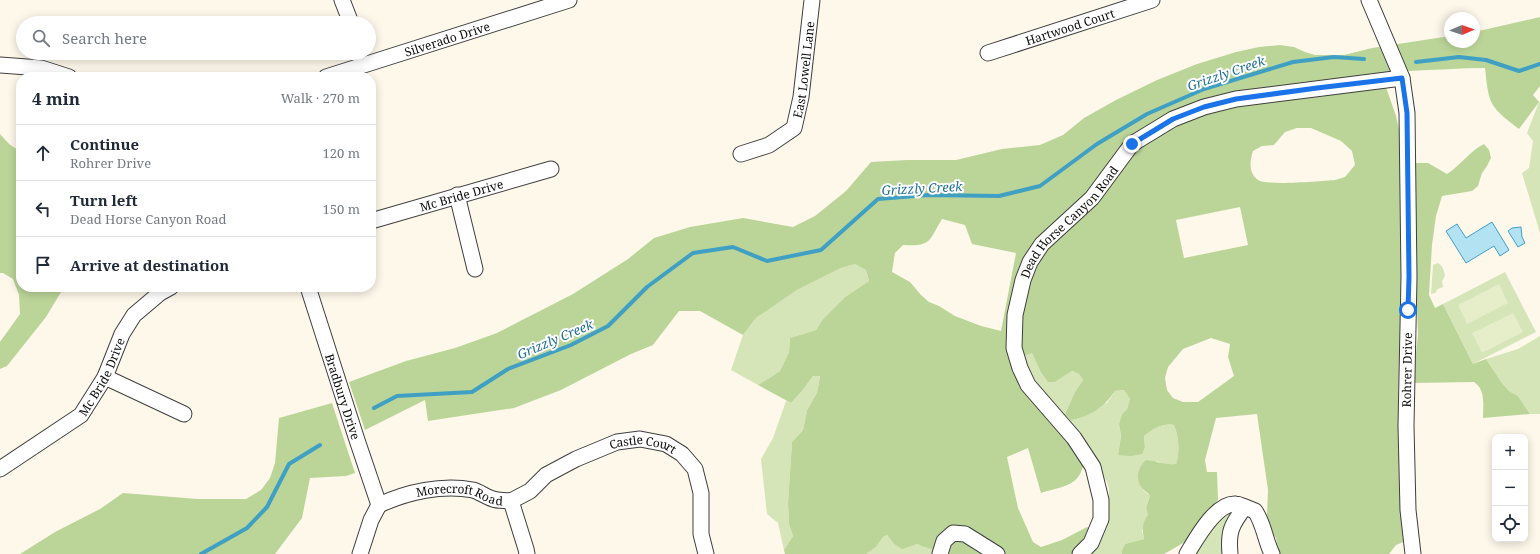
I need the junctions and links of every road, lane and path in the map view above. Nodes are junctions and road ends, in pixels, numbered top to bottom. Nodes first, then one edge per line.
1 (342, 0) edge
2 (569, 0) edge
3 (812, 0) edge
4 (1152, 0) edge
5 (1369, 0) edge
6 (348, 16) edge
7 (988, 53) dead end
8 (376, 55) edge
9 (360, 60) edge
10 (0, 66) edge
11 (54, 72) edge
12 (336, 72) edge
13 (1402, 78) junction
14 (741, 154) dead end
15 (551, 169) dead end
16 (457, 195) junction
17 (376, 219) edge
18 (475, 268) dead end
19 (162, 292) edge
20 (310, 292) edge
21 (105, 377) junction
22 (184, 414) dead end
23 (0, 469) edge
24 (511, 501) junction
25 (379, 505) junction
26 (1245, 508) junction
27 (360, 554) edge
28 (527, 554) edge
29 (706, 554) edge
30 (940, 554) edge
31 (998, 554) edge
32 (1080, 554) edge
33 (1187, 554) edge
34 (1230, 554) edge
35 (1272, 554) edge
36 (1413, 554) edge

1 - 6 street
2 - 8 street, Silverado Drive
3 - 14 street, East Lowell Lane
4 - 7 street, Hartwood Court
5 - 13 street, Rohrer Drive
9 - 12 street, Silverado Drive
10 - 11 street
13 - 32 street, Dead Horse Canyon Road
13 - 36 street, Rohrer Drive
15 - 16 street, Mc Bride Drive
16 - 17 street, Mc Bride Drive
16 - 18 street
19 - 21 street, Mc Bride Drive
20 - 25 street, Bradbury Drive
21 - 22 street
21 - 23 street, Mc Bride Drive
24 - 25 street, Morecroft Road
24 - 28 street, Morecroft Road
24 - 29 street, Castle Court
25 - 27 street
26 - 33 street
26 - 34 street
26 - 35 street
30 - 31 street

